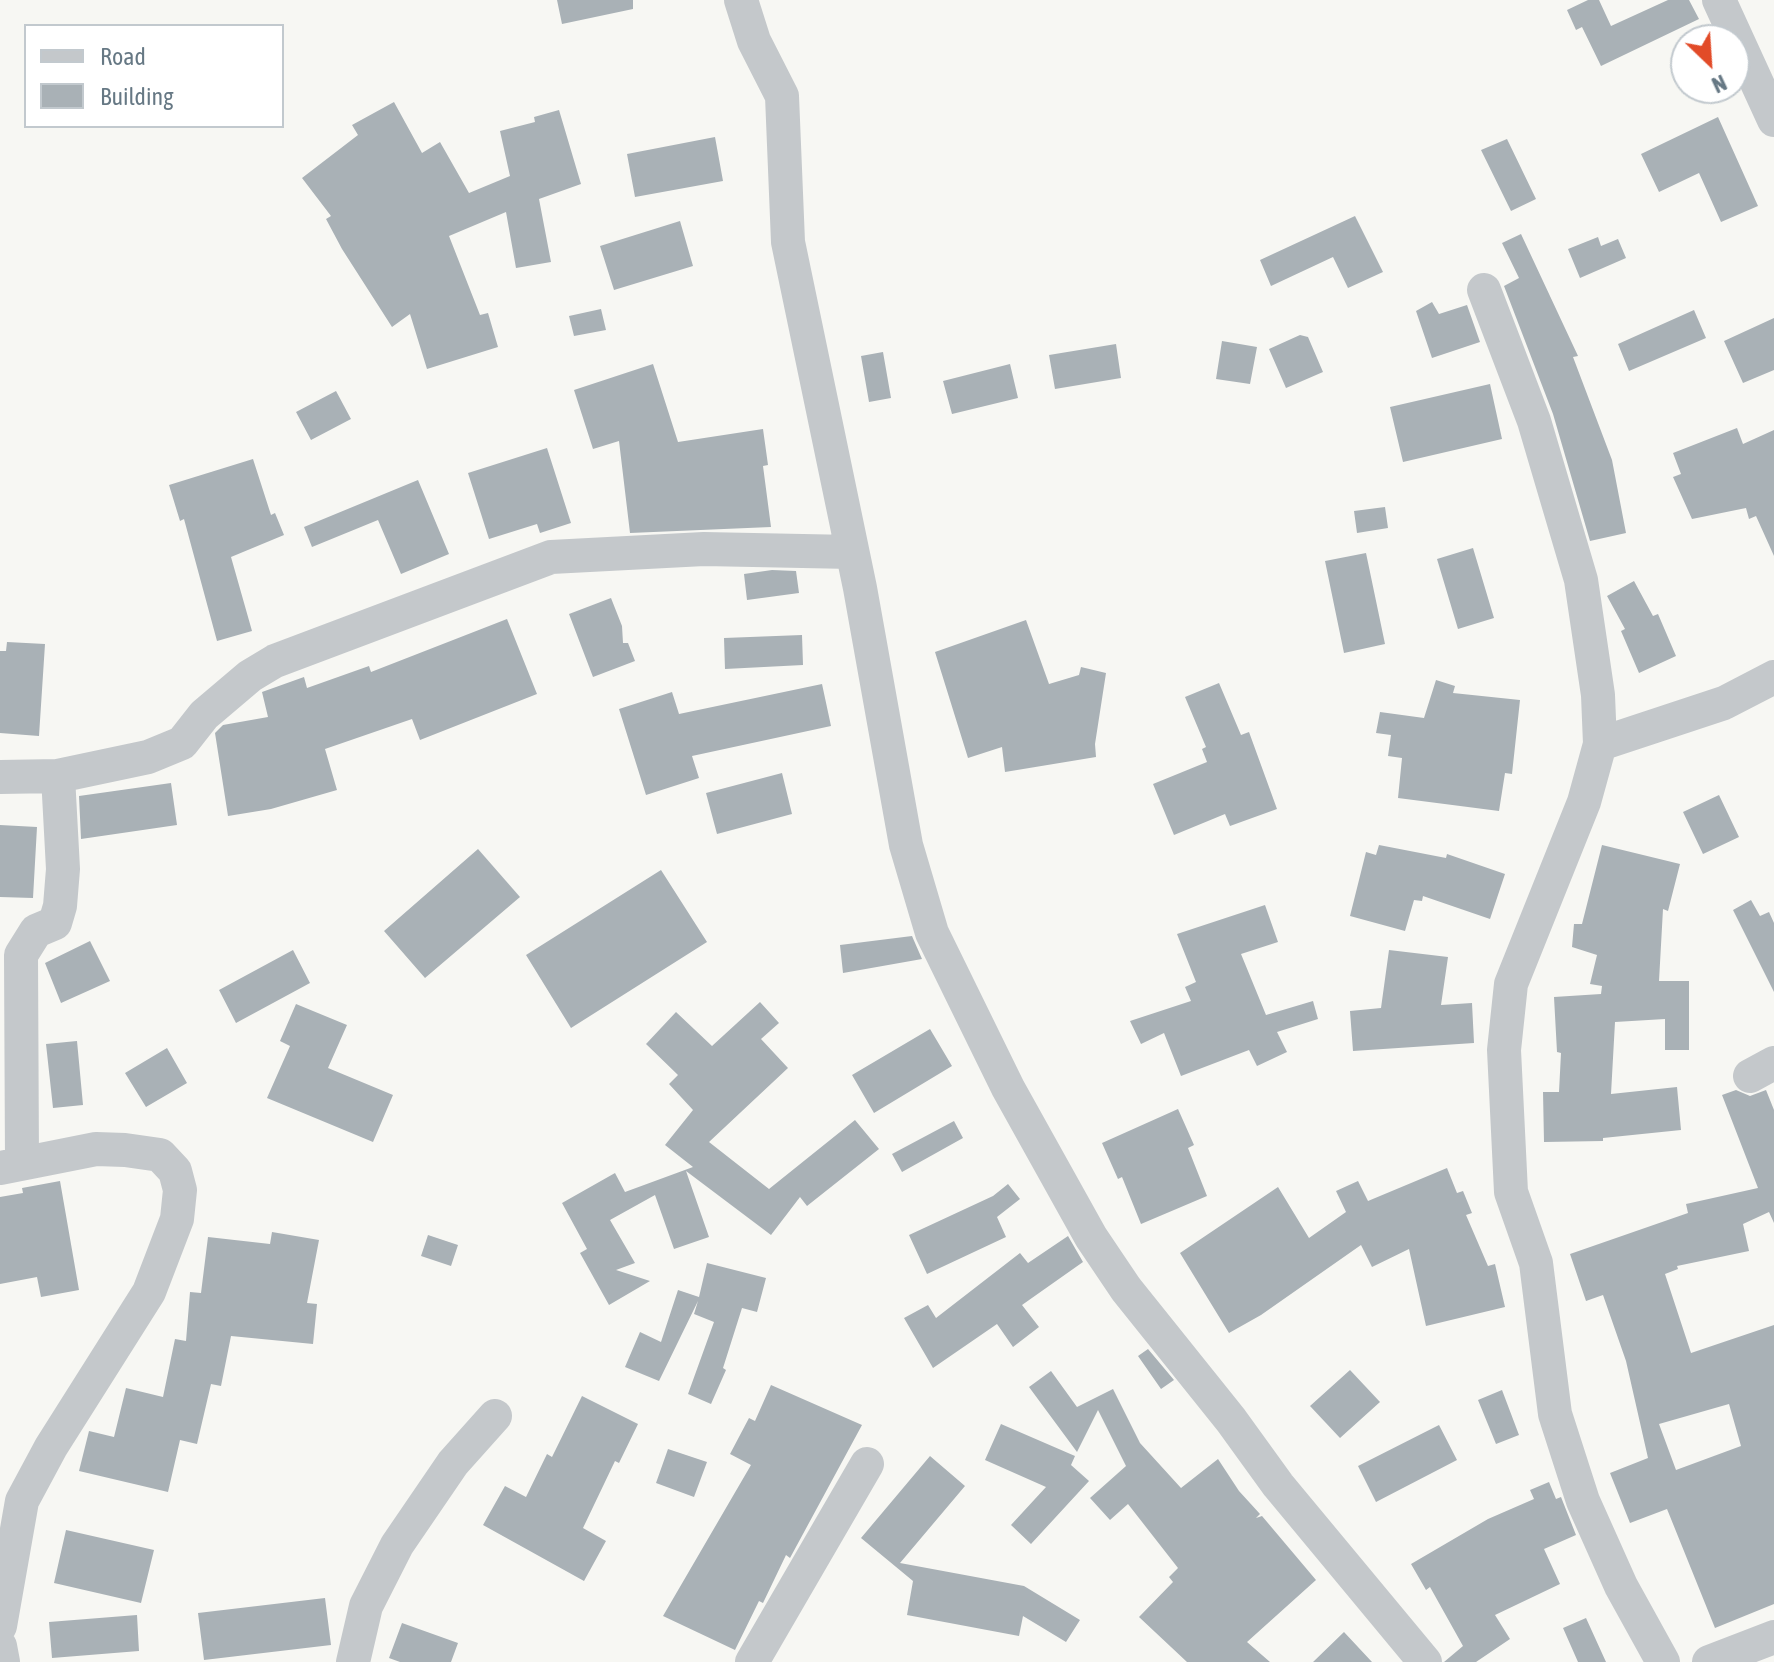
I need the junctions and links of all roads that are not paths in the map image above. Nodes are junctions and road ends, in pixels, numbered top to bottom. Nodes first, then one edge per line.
1 (741, 0) edge
2 (1719, 0) edge
3 (1774, 120) edge
4 (1484, 290) dead end
5 (852, 552) junction
6 (1774, 677) edge
7 (1600, 744) junction
8 (58, 776) junction
9 (0, 777) edge
10 (11, 1165) edge
11 (495, 1416) dead end
12 (867, 1464) dead end
13 (0, 1626) edge
14 (1774, 1637) edge
15 (0, 1646) edge
16 (3, 1662) edge
17 (353, 1662) edge
18 (752, 1662) edge
19 (1425, 1662) edge
20 (1663, 1662) edge
21 (1709, 1662) edge

1 - 5 street
2 - 3 street
4 - 7 street
5 - 8 street
5 - 19 street
6 - 7 street
7 - 20 street
8 - 9 street
8 - 10 street
10 - 13 street
11 - 17 street
12 - 18 street
14 - 21 street
15 - 16 street

